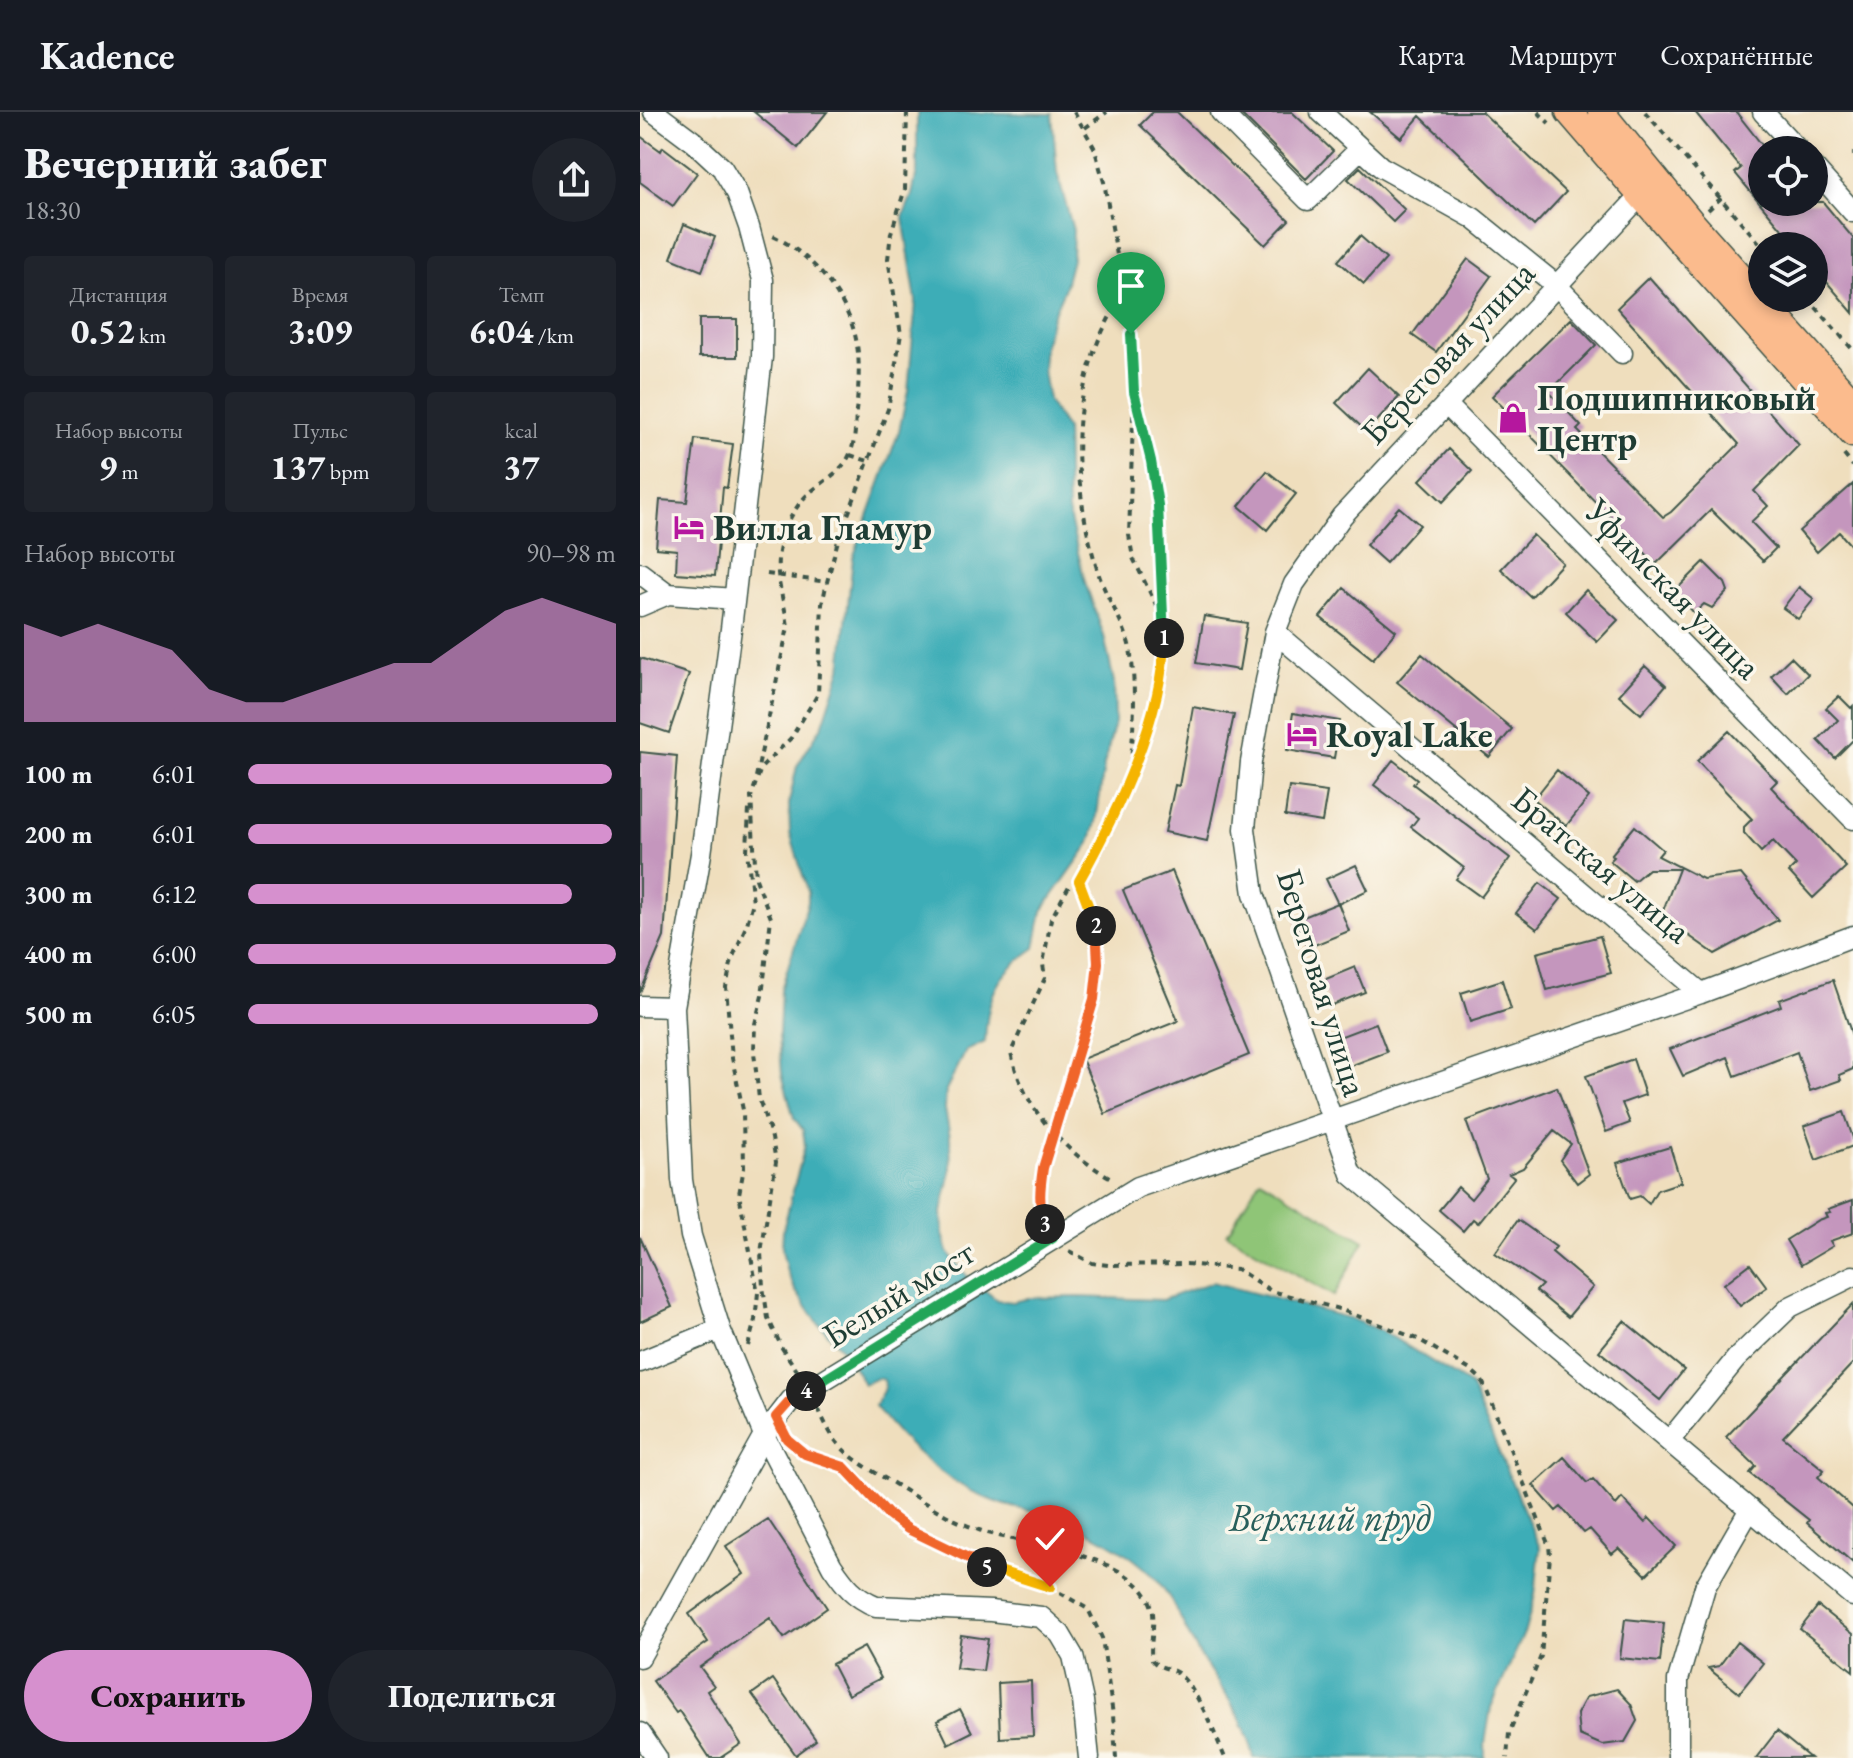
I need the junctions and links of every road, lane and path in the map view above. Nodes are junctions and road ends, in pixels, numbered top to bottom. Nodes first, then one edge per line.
1 (654, 112) edge
2 (907, 112) edge
3 (1074, 112) edge
4 (1107, 112) edge
5 (1221, 112) edge
6 (1321, 112) edge
7 (1569, 112) edge
8 (1601, 112) edge
9 (1645, 112) edge
10 (1763, 112) edge
11 (1085, 128) junction
12 (1785, 136) edge
13 (1360, 149) junction
14 (1828, 184) edge
15 (1641, 195) junction
16 (1853, 212) edge
17 (749, 227) junction
18 (1750, 232) edge
19 (1556, 285) junction
20 (1122, 297) junction
21 (1820, 312) edge
22 (1853, 350) edge
23 (1622, 353) dead end
24 (1134, 392) junction
25 (1850, 393) edge
26 (1446, 404) junction
27 (1853, 434) edge
28 (850, 455) junction
29 (868, 461) junction
30 (640, 573) edge
31 (767, 574) dead end
32 (776, 575) junction
33 (827, 582) junction
34 (668, 594) junction
35 (734, 599) junction
36 (640, 606) edge
37 (1164, 621) junction
38 (1275, 632) junction
39 (1131, 772) junction
40 (751, 797) junction
41 (1853, 819) edge
42 (1079, 881) junction
43 (1853, 936) edge
44 (1701, 993) junction
45 (640, 1006) edge
46 (674, 1007) junction
47 (1330, 1120) junction
48 (1054, 1132) junction
49 (1138, 1187) junction
50 (1053, 1238) junction
51 (1853, 1276) edge
52 (720, 1329) junction
53 (747, 1347) dead end
54 (640, 1362) edge
55 (816, 1384) junction
56 (776, 1417) junction
57 (764, 1435) junction
58 (1669, 1441) junction
59 (1750, 1509) junction
60 (1853, 1596) edge
61 (640, 1657) edge
62 (640, 1733) edge
63 (657, 1758) edge
64 (1089, 1758) edge
65 (1116, 1758) edge
66 (1225, 1758) edge
67 (1507, 1758) edge
68 (1678, 1758) edge

1 - 17 street
2 - 29 path
3 - 11 path
4 - 11 path
5 - 13 street
6 - 13 street
7 - 15 main road
8 - 25 main road
9 - 18 path
10 - 12 street
11 - 20 path
13 - 19 street
14 - 16 street
15 - 19 street, Береговая улица
15 - 27 main road
17 - 28 path
17 - 35 street
19 - 23 street
19 - 26 street, Береговая улица
20 - 24 path
20 - 39 path
21 - 22 path
24 - 37 path
24 - 37 path
26 - 38 street, Береговая улица
26 - 41 street, Уфимская улица
28 - 29 path
28 - 32 path
29 - 33 path
30 - 34 street
31 - 32 path
32 - 33 path
32 - 40 path
33 - 40 path
34 - 35 street
34 - 36 street
35 - 46 street
37 - 39 path
38 - 44 street, Братская улица
38 - 47 street, Береговая улица
39 - 42 path
40 - 53 path
40 - 55 path
42 - 48 path
42 - 48 path
43 - 44 street, Белый мост
44 - 47 street, Белый мост
45 - 46 street
46 - 52 street
47 - 49 street, Белый мост
47 - 58 street, Береговая улица
48 - 49 path
48 - 50 path
49 - 50 street, Белый мост
50 - 55 street, Белый мост
50 - 67 path
51 - 58 street
52 - 54 street
52 - 57 street
55 - 56 street, Белый мост
55 - 66 path
56 - 57 street, Белый мост
56 - 65 path
57 - 61 street, Белый мост
57 - 64 street
58 - 59 street, Береговая улица
59 - 60 street, Береговая улица
59 - 68 street
62 - 63 street

